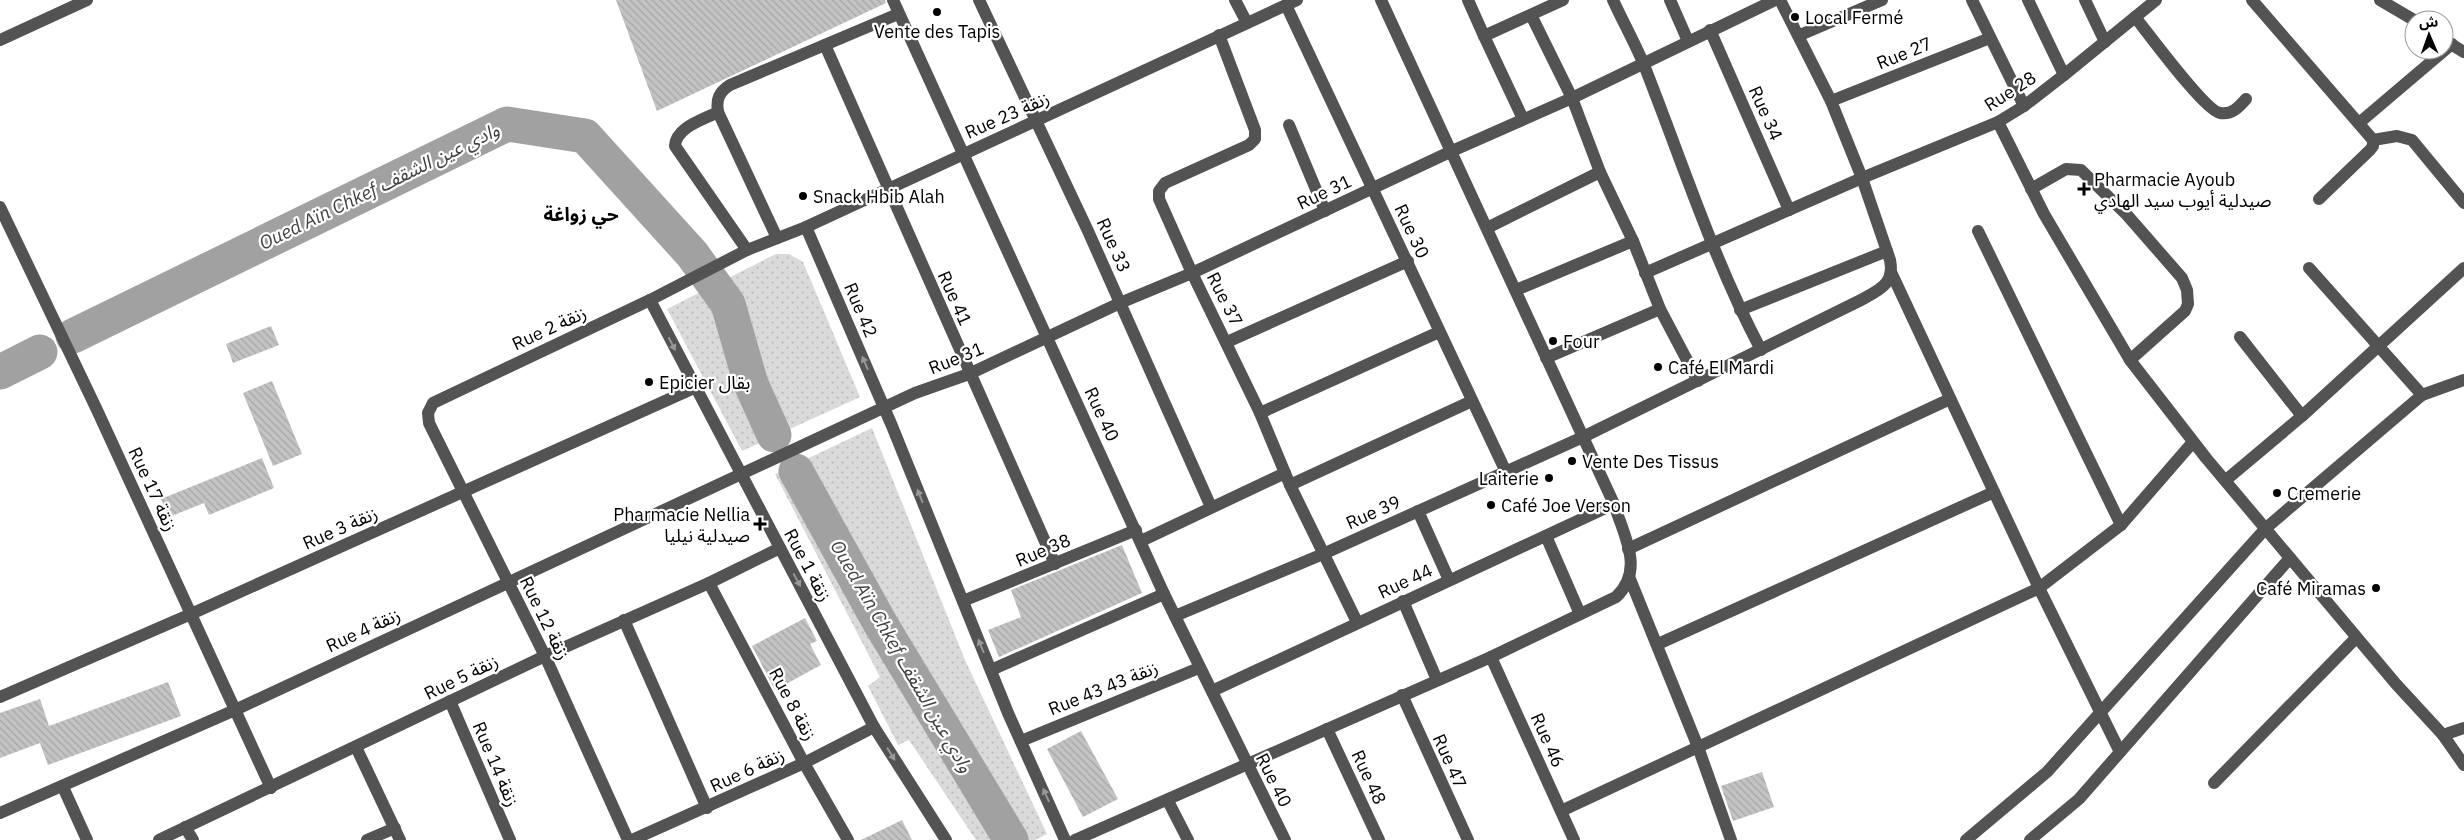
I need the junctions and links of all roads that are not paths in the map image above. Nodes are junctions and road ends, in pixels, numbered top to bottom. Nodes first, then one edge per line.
1 (88, 0) edge
2 (893, 0) edge
3 (980, 0) edge
4 (1235, 0) edge
5 (1381, 0) edge
6 (1468, 0) edge
7 (1563, 0) edge
8 (1613, 0) edge
9 (1670, 0) edge
10 (1775, 0) edge
11 (1780, 0) edge
12 (1882, 0) edge
13 (1972, 0) edge
14 (2028, 0) edge
15 (2085, 0) edge
16 (2156, 0) edge
17 (2252, 0) edge
18 (2380, 0) edge
19 (1291, 2) edge
20 (2401, 5) edge
21 (2140, 9) edge
22 (898, 14) junction
23 (1531, 15) junction
24 (1247, 23) junction
25 (1710, 30) junction
26 (1219, 35) junction
27 (1800, 35) junction
28 (1484, 36) junction
29 (1990, 38) junction
30 (0, 40) edge
31 (1688, 40) junction
32 (2105, 42) junction
33 (825, 44) junction
34 (2457, 46) edge
35 (1643, 64) junction
36 (2064, 75) junction
37 (1572, 98) junction
38 (2246, 99) dead end
39 (1831, 101) junction
40 (2024, 106) junction
41 (718, 112) junction
42 (1523, 119) junction
43 (1037, 122) junction
44 (1998, 122) junction
45 (2359, 123) junction
46 (1289, 125) dead end
47 (2373, 140) junction
48 (1452, 151) junction
49 (963, 154) junction
50 (1600, 172) junction
51 (1862, 178) junction
52 (888, 188) junction
53 (1373, 189) junction
54 (2032, 189) junction
55 (2319, 199) dead end
56 (2464, 203) edge
57 (0, 207) edge
58 (1789, 210) junction
59 (1325, 211) junction
60 (806, 227) junction
61 (1487, 228) junction
62 (1978, 231) dead end
63 (777, 238) junction
64 (1633, 241) junction
65 (1712, 244) junction
66 (747, 250) junction
67 (1887, 251) junction
68 (1408, 261) junction
69 (2309, 268) dead end
70 (2464, 268) edge
71 (1891, 272) junction
72 (1192, 273) junction
73 (1645, 273) junction
74 (689, 279) joint
75 (1516, 290) junction
76 (650, 300) junction
77 (1120, 303) junction
78 (1660, 309) junction
79 (1740, 310) junction
80 (1439, 332) junction
81 (2240, 337) dead end
82 (1047, 338) junction
83 (1227, 342) junction
84 (2378, 346) junction
85 (1762, 350) junction
86 (1546, 358) junction
87 (2130, 360) junction
88 (969, 374) junction
89 (2464, 380) edge
90 (1698, 381) junction
91 (694, 388) junction
92 (2422, 395) junction
93 (1950, 399) junction
94 (1472, 401) junction
95 (884, 407) junction
96 (428, 413) joint
97 (1260, 413) junction
98 (2302, 416) junction
99 (1583, 438) junction
100 (2193, 442) junction
101 (1506, 472) junction
102 (739, 473) junction
103 (1288, 479) junction
104 (2226, 480) junction
105 (463, 492) junction
106 (1994, 492) junction
107 (1614, 504) junction
108 (1211, 507) junction
109 (1418, 511) junction
110 (2121, 525) junction
111 (2266, 528) junction
112 (1138, 536) junction
113 (1546, 536) junction
114 (780, 548) junction
115 (1628, 549) junction
116 (1323, 554) junction
117 (2290, 558) junction
118 (1055, 564) junction
119 (1630, 579) junction
120 (1448, 580) junction
121 (508, 581) junction
122 (709, 583) junction
123 (2039, 588) junction
124 (1164, 594) junction
125 (963, 601) junction
126 (1402, 601) junction
127 (191, 614) junction
128 (1580, 614) junction
129 (1175, 616) junction
130 (624, 620) junction
131 (1357, 622) junction
132 (2356, 638) junction
133 (1658, 644) junction
134 (545, 656) junction
135 (1491, 657) junction
136 (1199, 668) junction
137 (991, 670) junction
138 (1437, 680) junction
139 (1212, 691) junction
140 (1402, 695) junction
141 (0, 697) edge
142 (450, 701) junction
143 (234, 710) junction
144 (2100, 713) junction
145 (874, 727) junction
146 (1327, 728) junction
147 (2464, 728) edge
148 (2443, 735) junction
149 (1021, 741) junction
150 (1698, 746) junction
151 (356, 747) junction
152 (2120, 752) junction
153 (804, 763) junction
154 (1247, 764) junction
155 (2464, 764) edge
156 (2214, 783) dead end
157 (63, 787) junction
158 (271, 788) junction
159 (1168, 801) junction
160 (707, 808) junction
161 (1561, 811) junction
162 (0, 813) edge
163 (185, 827) junction
164 (394, 828) junction
165 (845, 839) edge
166 (1572, 839) edge
167 (87, 840) edge
168 (159, 840) edge
169 (194, 840) edge
170 (367, 840) edge
171 (400, 840) edge
172 (510, 840) edge
173 (630, 840) edge
174 (946, 840) edge
175 (1065, 840) edge
176 (1075, 840) edge
177 (1188, 840) edge
178 (1285, 840) edge
179 (1379, 840) edge
180 (1468, 840) edge
181 (1731, 840) edge
182 (1966, 840) edge
183 (2030, 840) edge

1 - 30 street
2 - 22 street, Rue 40
3 - 43 street, Rue 33
4 - 24 street
5 - 48 street
6 - 28 street
7 - 23 street
8 - 35 street
9 - 31 street
10 - 25 street, Rue 31
11 - 27 street
12 - 27 street
13 - 29 street
14 - 36 street
15 - 32 street
16 - 21 street, Rue 28
17 - 45 street
18 - 20 street
19 - 24 street, Rue 23 زنقة
19 - 53 street, Rue 30
21 - 32 street, Rue 28
21 - 38 street
22 - 33 street
22 - 49 street, Rue 40
23 - 28 street
23 - 37 street
24 - 26 street, Rue 23 زنقة
25 - 31 street, Rue 31
25 - 58 street, Rue 34
26 - 43 street, Rue 23 زنقة
26 - 72 street, Rue 37
27 - 39 street
28 - 42 street
29 - 39 street, Rue 27
29 - 40 street
31 - 35 street, Rue 31
32 - 36 street, Rue 28
33 - 41 street
33 - 52 street, Rue 41
34 - 45 street
35 - 37 street, Rue 31
35 - 65 street
36 - 40 street, Rue 28
37 - 42 street, Rue 31
37 - 50 street
39 - 51 street
40 - 44 street, Rue 28
41 - 63 street
41 - 66 street
42 - 48 street, Rue 31
43 - 49 street, Rue 23 زنقة
43 - 77 street, Rue 33
44 - 51 street, Rue 28
44 - 54 street
45 - 47 street
46 - 59 street
47 - 55 street
47 - 56 street
48 - 53 street, Rue 31
48 - 61 street
49 - 52 street, Rue 23 زنقة
49 - 82 street, Rue 40
50 - 61 street
50 - 64 street
51 - 58 street, Rue 28
51 - 67 street
52 - 60 street, Rue 23 زنقة
52 - 88 street, Rue 41
53 - 59 street, Rue 31
53 - 68 street, Rue 30
54 - 87 street
54 - 87 street
57 - 127 street, Rue 17 زنقة
58 - 65 street, Rue 28
59 - 72 street, Rue 31
60 - 63 street, Rue 23 زنقة
95 -> 60 street, Rue 42
61 - 75 street
62 - 110 street
63 - 66 street, Rue 23 زنقة
64 - 73 street
64 - 75 street
65 - 73 street, Rue 28
65 - 79 street
66 - 74 street, Rue 23 زنقة
67 - 71 street
67 - 79 street
68 - 80 street, Rue 30
68 - 83 street
69 - 84 street
70 - 84 street
71 - 85 street, Rue 39
71 - 93 street
72 - 77 street, Rue 31
72 - 83 street, Rue 37
73 - 78 street
74 - 76 street, Rue 2 زنقة
75 - 86 street
76 -> 91 street, Rue 1 زنقة
76 - 96 street, Rue 2 زنقة
77 - 82 street, Rue 31
77 - 108 street, Rue 33
78 - 86 street
78 - 90 street
79 - 85 street
80 - 94 street, Rue 30
80 - 97 street
81 - 98 street
82 - 88 street, Rue 31
82 - 112 street, Rue 40
83 - 97 street, Rue 37
84 - 92 street
84 - 98 street
85 - 90 street, Rue 39
86 - 99 street
87 - 100 street
88 - 95 street, Rue 31
88 - 118 street, Rue 41
89 - 92 street
90 - 99 street, Rue 39
91 - 102 street, Rue 1 زنقة
91 - 105 street, Rue 3 زنقة
92 - 111 street
93 - 106 street
93 - 115 street
94 - 101 street, Rue 30
94 - 103 street, Rue 38
95 - 102 street, Rue 31
125 -> 95 street, Rue 42
96 - 105 street, Rue 12 زنقة
97 - 103 street, Rue 37
98 - 104 street
99 - 101 street, Rue 39
99 - 107 street
100 - 104 street
100 - 110 street
101 - 109 street, Rue 39
102 - 114 street, Rue 1 زنقة
102 - 121 street, Rue 4 زنقة
103 - 108 street, Rue 38
103 - 116 street, Rue 37
104 - 111 street
105 - 121 street, Rue 12 زنقة
105 - 127 street, Rue 3 زنقة
106 - 123 street
106 - 133 street
107 - 113 street, Rue 44
107 - 115 street
108 - 112 street, Rue 38
109 - 116 street, Rue 39
109 - 120 street
110 - 123 street
111 - 117 street
111 - 144 street
112 - 118 street, Rue 38
112 - 124 street, Rue 40
113 - 120 street, Rue 44
113 - 128 street
114 - 122 street, Rue 5 زنقة
114 -> 145 street, Rue 1 زنقة
115 - 119 street
116 - 129 street, Rue 39
116 - 131 street, Rue 37
117 - 132 street
117 - 152 street
118 - 125 street, Rue 38
119 - 128 street
119 - 133 street
120 - 126 street, Rue 44
121 - 134 street, Rue 12 زنقة
121 - 143 street, Rue 4 زنقة
122 - 130 street, Rue 5 زنقة
122 - 153 street, Rue 8 زنقة
123 - 144 street
123 - 150 street
124 - 129 street, Rue 40
124 - 137 street
137 -> 125 street, Rue 42
126 - 131 street, Rue 44
126 - 138 street
127 - 141 street, Rue 3 زنقة
127 - 143 street, Rue 17 زنقة
128 - 135 street
129 - 136 street, Rue 40
130 - 134 street, Rue 5 زنقة
130 - 160 street
131 - 139 street, Rue 44
132 - 148 street
132 - 156 street
133 - 150 street
134 - 142 street, Rue 5 زنقة
134 - 173 street, Rue 12 زنقة
135 - 138 street
135 - 161 street, Rue 46
136 - 139 street, Rue 40
136 - 149 street, Rue 43 زنقة 43
137 - 149 street, Rue 42
138 - 140 street
139 - 154 street, Rue 40
140 - 146 street
140 - 180 street, Rue 47
142 - 151 street, Rue 5 زنقة
142 - 172 street, Rue 14 زنقة
143 - 157 street, Rue 4 زنقة
143 - 158 street, Rue 17 زنقة
144 - 152 street
144 - 182 street
145 - 153 street, Rue 6 زنقة
145 -> 174 street, Rue 1 زنقة
146 - 154 street
146 - 179 street, Rue 48
147 - 148 street
148 - 155 street
175 -> 149 street, Rue 42
150 - 161 street
150 - 181 street
151 - 158 street, Rue 5 زنقة
151 - 164 street
152 - 183 street
153 - 160 street, Rue 6 زنقة
153 - 165 street, Rue 8 زنقة
154 - 159 street
154 - 178 street, Rue 40
157 - 162 street, Rue 4 زنقة
157 - 167 street
158 - 163 street, Rue 5 زنقة
159 - 176 street
159 - 177 street
160 - 173 street, Rue 6 زنقة
161 - 166 street, Rue 46
163 - 168 street, Rue 5 زنقة
163 - 169 street
164 - 170 street
164 - 171 street

